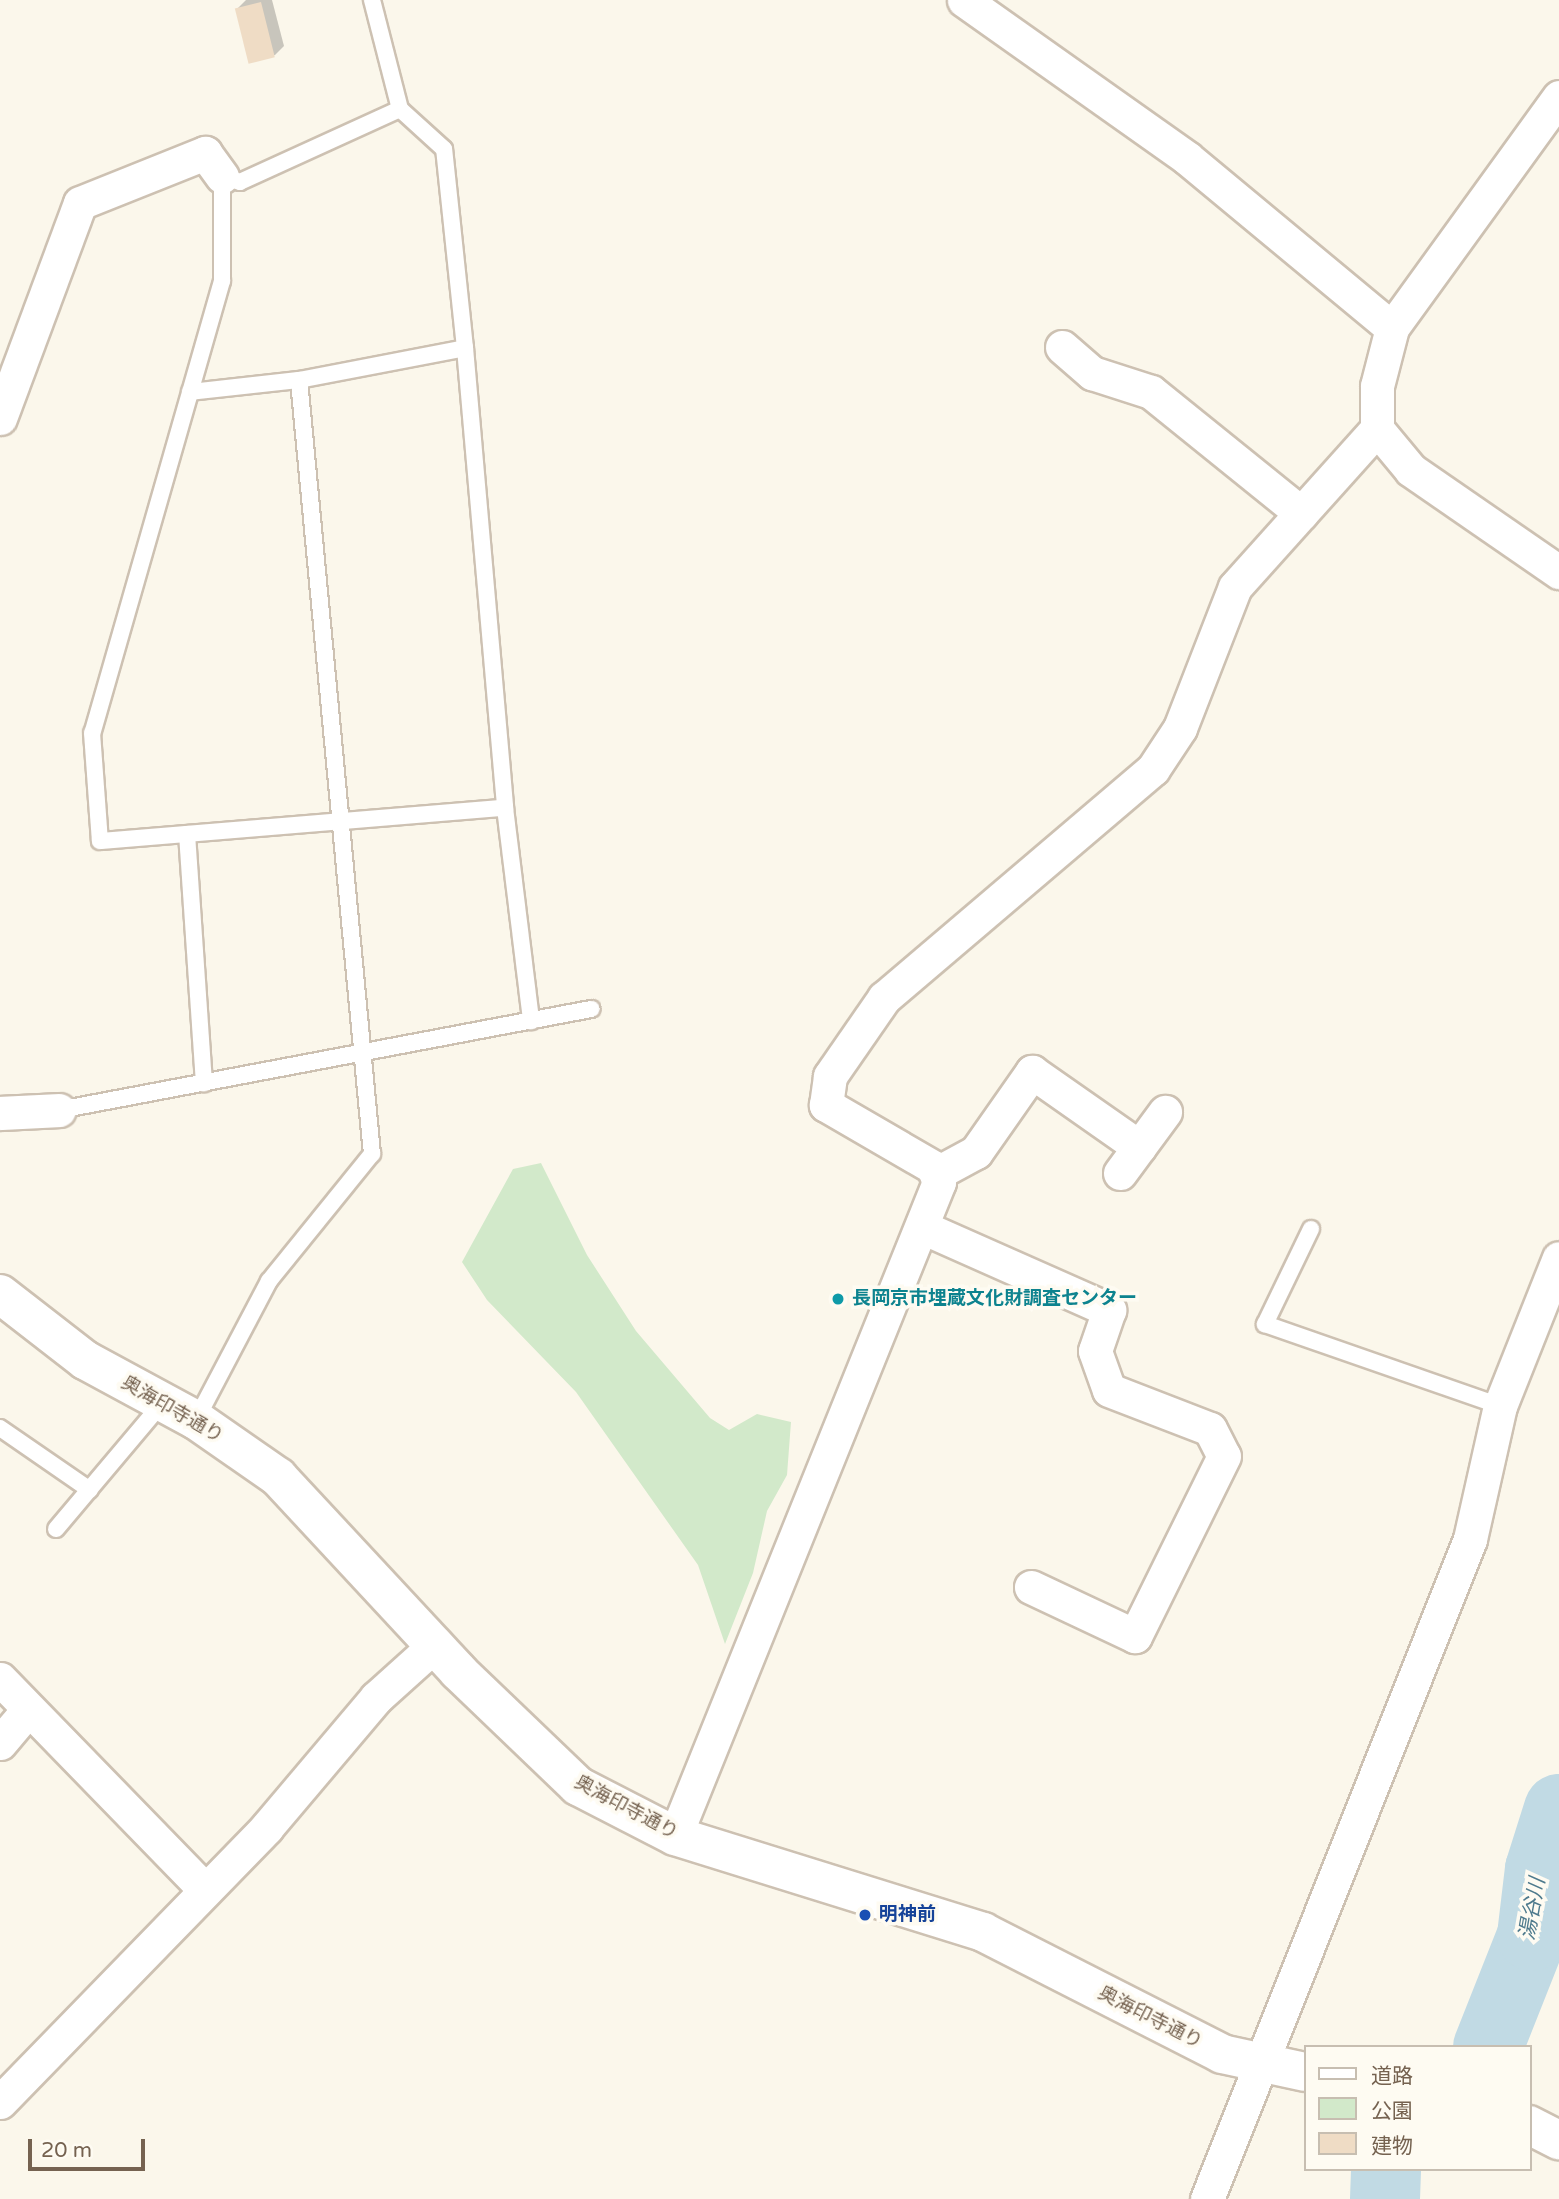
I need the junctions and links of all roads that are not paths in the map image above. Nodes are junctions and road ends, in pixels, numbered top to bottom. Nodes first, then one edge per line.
1 (372, 0) edge
2 (964, 0) edge
3 (1559, 97) edge
4 (400, 109) junction
5 (222, 176) junction
6 (1392, 328) junction
7 (466, 348) junction
8 (1062, 348) dead end
9 (299, 380) junction
10 (190, 392) junction
11 (0, 418) edge
12 (1377, 429) junction
13 (1301, 513) junction
14 (1559, 572) edge
15 (505, 808) junction
16 (344, 821) junction
17 (187, 834) junction
18 (591, 1009) dead end
19 (531, 1021) junction
20 (364, 1052) junction
21 (204, 1083) junction
22 (59, 1110) joint
23 (1165, 1112) dead end
24 (0, 1113) edge
25 (1139, 1147) junction
26 (939, 1172) junction
27 (1119, 1173) dead end
28 (922, 1227) junction
29 (1311, 1229) dead end
30 (1559, 1258) edge
31 (0, 1294) edge
32 (162, 1402) junction
33 (1500, 1406) junction
34 (196, 1420) junction
35 (0, 1428) edge
36 (90, 1490) junction
37 (56, 1529) dead end
38 (1031, 1587) dead end
39 (436, 1644) junction
40 (0, 1679) edge
41 (27, 1711) junction
42 (0, 1743) edge
43 (675, 1836) junction
44 (205, 1890) junction
45 (1261, 2062) junction
46 (1304, 2072) edge
47 (0, 2102) edge
48 (1531, 2126) edge
49 (1559, 2140) edge
50 (1207, 2199) edge

1 - 4 lane
2 - 6 street
3 - 6 street
4 - 5 lane
4 - 7 lane
5 - 10 lane
5 - 11 street
6 - 12 street
7 - 9 lane
7 - 15 lane
8 - 13 street
9 - 10 lane
9 - 16 lane
10 - 17 lane
12 - 13 street
12 - 14 street
13 - 26 street
15 - 16 lane
15 - 19 lane
16 - 17 lane
16 - 20 lane
17 - 21 lane
18 - 19 lane
19 - 20 lane
20 - 21 lane
20 - 34 lane
21 - 22 lane
22 - 24 street
23 - 25 street
25 - 26 street
25 - 27 street
26 - 28 street
28 - 38 street
28 - 43 street
29 - 33 lane
30 - 33 street
31 - 32 street, 奥海印寺通り
32 - 34 street, 奥海印寺通り
32 - 36 lane
33 - 45 street
34 - 39 street, 奥海印寺通り
35 - 36 lane
36 - 37 lane
39 - 43 street, 奥海印寺通り
39 - 44 street
40 - 41 street
41 - 42 street
41 - 44 street
43 - 45 street, 奥海印寺通り
44 - 47 street
45 - 46 street, 奥海印寺通り
45 - 50 street
48 - 49 street

